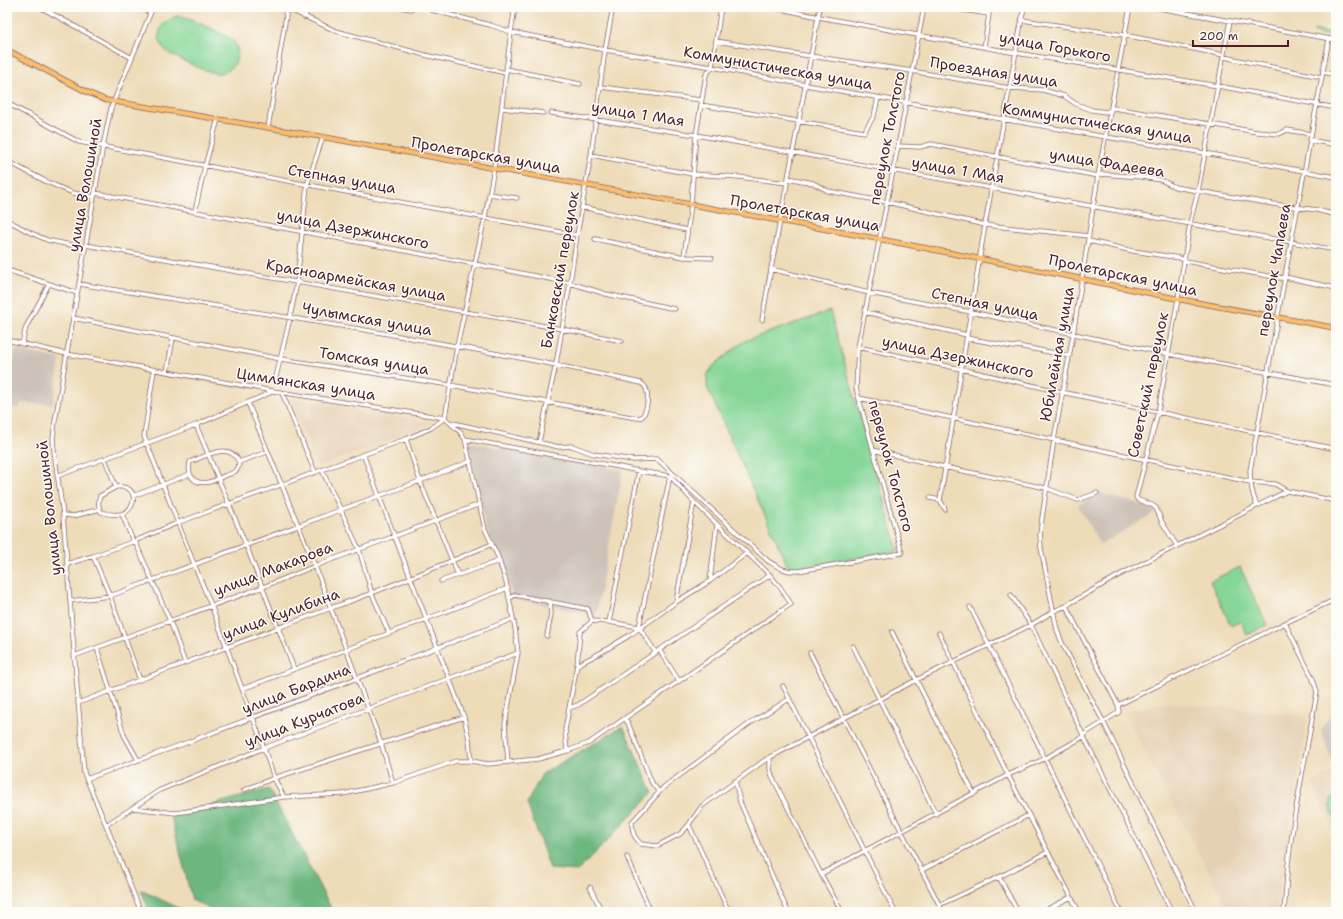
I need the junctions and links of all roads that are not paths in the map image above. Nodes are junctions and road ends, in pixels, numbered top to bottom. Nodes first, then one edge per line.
1 (40, 7) edge
2 (140, 7) edge
3 (153, 7) edge
4 (284, 7) edge
5 (310, 7) edge
6 (400, 7) edge
7 (515, 7) edge
8 (613, 7) edge
9 (721, 7) edge
10 (771, 7) edge
11 (820, 7) edge
12 (924, 7) edge
13 (1024, 7) edge
14 (1130, 7) edge
15 (1152, 7) edge
16 (432, 8) edge
17 (411, 9) dead end
18 (956, 9) dead end
19 (150, 12) junction
20 (296, 13) junction
21 (286, 16) junction
22 (304, 17) junction
23 (818, 17) junction
24 (1022, 20) junction
25 (1230, 21) junction
26 (511, 32) junction
27 (918, 34) junction
28 (1124, 35) junction
29 (1329, 39) junction
30 (1336, 40) edge
31 (716, 41) junction
32 (984, 47) junction
33 (7, 50) edge
34 (605, 50) junction
35 (1016, 53) junction
36 (811, 56) junction
37 (1224, 56) junction
38 (132, 58) junction
39 (712, 68) junction
40 (506, 71) junction
41 (912, 71) junction
42 (1118, 71) junction
43 (1323, 72) junction
44 (1336, 75) edge
45 (1321, 77) junction
46 (580, 84) dead end
47 (806, 85) junction
48 (1218, 86) junction
49 (600, 87) junction
50 (1009, 88) junction
51 (878, 98) junction
52 (701, 100) junction
53 (113, 102) junction
54 (906, 102) junction
55 (7, 103) edge
56 (701, 105) junction
57 (1317, 105) junction
58 (502, 108) junction
59 (1336, 108) edge
60 (1110, 110) junction
61 (543, 113) dead end
62 (551, 113) dead end
63 (218, 119) junction
64 (1004, 119) junction
65 (596, 120) junction
66 (799, 122) junction
67 (1210, 125) junction
68 (268, 128) junction
69 (1311, 134) junction
70 (696, 135) junction
71 (323, 137) junction
72 (1106, 137) junction
73 (1310, 140) junction
74 (1336, 145) edge
75 (103, 146) junction
76 (898, 146) junction
77 (793, 153) junction
78 (1205, 153) junction
79 (591, 155) junction
80 (998, 156) junction
81 (7, 161) edge
82 (205, 166) junction
83 (494, 168) junction
84 (893, 171) junction
85 (1304, 171) junction
86 (692, 174) junction
87 (1098, 176) junction
88 (1336, 177) edge
89 (788, 180) junction
90 (307, 185) junction
91 (586, 185) junction
92 (992, 188) junction
93 (1198, 191) junction
94 (489, 194) junction
95 (95, 195) junction
96 (517, 198) dead end
97 (887, 202) junction
98 (691, 204) junction
99 (582, 207) junction
100 (1094, 207) junction
101 (1297, 207) junction
102 (195, 211) junction
103 (1336, 215) edge
104 (485, 217) junction
105 (7, 220) edge
106 (780, 221) junction
107 (1190, 224) junction
108 (985, 225) junction
109 (685, 229) junction
110 (303, 231) junction
111 (577, 235) junction
112 (1089, 236) junction
113 (595, 238) dead end
114 (880, 239) junction
115 (1088, 241) junction
116 (1291, 242) junction
117 (85, 247) junction
118 (1336, 250) edge
119 (684, 257) junction
120 (712, 258) dead end
121 (980, 259) junction
122 (1184, 261) junction
123 (475, 264) junction
124 (7, 270) edge
125 (771, 270) junction
126 (1285, 277) junction
127 (1082, 279) junction
128 (297, 282) junction
129 (570, 283) junction
130 (49, 284) junction
131 (79, 284) junction
132 (1336, 288) edge
133 (77, 293) junction
134 (869, 293) junction
135 (1178, 299) junction
136 (675, 309) dead end
137 (465, 312) junction
138 (865, 312) junction
139 (971, 312) junction
140 (1278, 317) junction
141 (73, 318) junction
142 (290, 318) junction
143 (762, 320) dead end
144 (1336, 328) edge
145 (562, 329) junction
146 (1073, 335) junction
147 (967, 336) junction
148 (173, 338) junction
149 (7, 340) edge
150 (622, 341) dead end
151 (22, 344) junction
152 (457, 346) junction
153 (858, 347) junction
154 (67, 354) junction
155 (1168, 354) junction
156 (1070, 356) junction
157 (281, 359) junction
158 (556, 364) junction
159 (961, 369) junction
160 (154, 370) junction
161 (167, 372) junction
162 (1267, 372) junction
163 (275, 381) dead end
164 (450, 385) junction
165 (1336, 385) edge
166 (647, 388) joint
167 (273, 391) junction
168 (282, 393) junction
169 (1062, 393) junction
170 (859, 398) junction
171 (548, 402) junction
172 (248, 403) junction
173 (1158, 412) junction
174 (445, 418) junction
175 (953, 418) junction
176 (449, 422) junction
177 (196, 425) junction
178 (1257, 433) junction
179 (406, 439) junction
180 (465, 440) junction
181 (1054, 440) junction
182 (539, 442) junction
183 (146, 443) junction
184 (1336, 449) edge
185 (873, 450) junction
186 (267, 452) junction
187 (364, 454) junction
188 (209, 455) junction
189 (105, 459) junction
190 (1146, 460) junction
191 (471, 461) junction
192 (239, 462) junction
193 (944, 467) junction
194 (322, 470) junction
195 (639, 471) junction
196 (315, 472) junction
197 (190, 474) junction
198 (57, 476) junction
199 (670, 476) junction
200 (218, 479) junction
201 (420, 481) junction
202 (1250, 482) junction
203 (162, 484) junction
204 (281, 485) junction
205 (116, 488) junction
206 (1046, 488) junction
207 (1098, 492) dead end
208 (1287, 492) junction
209 (380, 495) junction
210 (133, 496) junction
211 (930, 498) dead end
212 (940, 500) junction
213 (1336, 501) edge
214 (694, 502) junction
215 (230, 504) junction
216 (480, 504) junction
217 (1257, 506) junction
218 (100, 509) junction
219 (945, 509) dead end
220 (340, 510) junction
221 (122, 514) junction
222 (63, 515) junction
223 (437, 520) junction
224 (177, 523) junction
225 (717, 524) junction
226 (299, 526) junction
227 (396, 536) junction
228 (134, 541) junction
229 (492, 544) junction
230 (246, 545) junction
231 (1177, 546) junction
232 (359, 549) junction
233 (748, 553) junction
234 (93, 556) junction
235 (453, 560) junction
236 (499, 562) junction
237 (67, 564) junction
238 (194, 564) junction
239 (315, 566) junction
240 (458, 575) junction
241 (770, 576) junction
242 (411, 577) junction
243 (152, 580) junction
244 (441, 581) dead end
245 (710, 581) junction
246 (263, 587) junction
247 (508, 588) junction
248 (372, 594) junction
249 (1011, 595) dead end
250 (110, 596) junction
251 (510, 598) junction
252 (1336, 599) edge
253 (70, 601) junction
254 (550, 601) junction
255 (676, 602) junction
256 (211, 605) junction
257 (1066, 606) junction
258 (970, 607) dead end
259 (331, 608) junction
260 (1054, 611) junction
261 (427, 619) junction
262 (513, 619) junction
263 (170, 621) junction
264 (592, 621) junction
265 (609, 622) junction
266 (1285, 623) junction
267 (1031, 625) junction
268 (639, 627) junction
269 (278, 628) junction
270 (892, 632) dead end
271 (389, 633) junction
272 (939, 633) dead end
273 (547, 636) dead end
274 (125, 637) junction
275 (988, 645) junction
276 (853, 646) dead end
277 (97, 648) junction
278 (227, 648) junction
279 (439, 648) junction
280 (346, 650) junction
281 (660, 651) junction
282 (518, 653) junction
283 (656, 653) junction
284 (810, 653) dead end
285 (74, 656) junction
286 (953, 662) junction
287 (185, 663) junction
288 (577, 665) junction
289 (294, 670) junction
290 (450, 678) junction
291 (358, 679) junction
292 (140, 680) junction
293 (916, 680) junction
294 (679, 681) junction
295 (783, 686) dead end
296 (242, 689) junction
297 (110, 691) junction
298 (789, 699) junction
299 (879, 699) junction
300 (78, 703) junction
301 (1118, 705) junction
302 (368, 708) junction
303 (569, 708) junction
304 (464, 717) junction
305 (253, 718) junction
306 (625, 718) junction
307 (843, 719) junction
308 (1103, 722) junction
309 (1083, 736) junction
310 (808, 737) junction
311 (381, 743) junction
312 (264, 748) junction
313 (567, 752) junction
314 (770, 758) junction
315 (1044, 759) junction
316 (138, 760) junction
317 (471, 761) junction
318 (508, 762) junction
319 (1008, 775) junction
320 (274, 778) junction
321 (86, 779) junction
322 (735, 781) junction
323 (393, 783) junction
324 (244, 790) dead end
325 (658, 792) junction
326 (974, 794) junction
327 (284, 797) junction
328 (133, 808) junction
329 (936, 814) junction
330 (1029, 816) junction
331 (106, 825) junction
332 (688, 825) junction
333 (902, 832) junction
334 (865, 852) junction
335 (1048, 852) junction
336 (627, 857) dead end
337 (922, 870) junction
338 (821, 874) junction
339 (999, 877) junction
340 (590, 887) dead end
341 (1071, 897) junction
342 (939, 905) junction
343 (141, 912) edge
344 (602, 912) edge
345 (651, 912) edge
346 (729, 912) edge
347 (788, 912) edge
348 (842, 912) edge
349 (895, 912) edge
350 (943, 912) edge
351 (1018, 912) edge
352 (1042, 912) edge
353 (1079, 912) edge
354 (1121, 912) edge
355 (1172, 912) edge
356 (1196, 912) edge
357 (1284, 912) edge

1 - 38 street
2 - 19 street
3 - 19 street, улица Волошиной
4 - 20 street
4 - 21 street
5 - 22 street
6 - 17 street
7 - 26 street
8 - 34 street, Банковский переулок
9 - 31 street
10 - 23 street, улица Горького
11 - 23 street
12 - 27 street, переулок Толстого
13 - 24 street
14 - 28 street, Юбилейная улица
15 - 25 street
16 - 26 street, Коммунистическая улица
18 - 32 street
19 - 38 street, улица Волошиной
20 - 21 street
20 - 22 street
21 - 68 street
22 - 40 street
23 - 27 street, улица Горького
23 - 36 street
24 - 28 street
24 - 35 street
25 - 29 street
25 - 37 street, Советский переулок
26 - 34 street, Коммунистическая улица
26 - 40 street
27 - 32 street, улица Горького
27 - 41 street, переулок Толстого
28 - 37 street
28 - 42 street, Юбилейная улица
29 - 30 street
29 - 43 street, переулок Чапаева
31 - 36 street, Проездная улица
31 - 39 street
32 - 35 street, улица Горького
33 - 53 main road, Пролетарская улица
34 - 39 street, Коммунистическая улица
34 - 49 street, Банковский переулок
35 - 42 street, улица Горького
35 - 50 street
36 - 41 street, Проездная улица
36 - 47 street
37 - 45 street
37 - 48 street, Советский переулок
38 - 53 street, улица Волошиной
39 - 47 street, Коммунистическая улица
39 - 52 street
40 - 46 street
40 - 58 street
41 - 50 street, Проездная улица
41 - 54 street, переулок Толстого
42 - 48 street, улица Горького
42 - 60 street, Юбилейная улица
43 - 44 street
43 - 45 street, переулок Чапаева
45 - 57 street, переулок Чапаева
47 - 51 street, Коммунистическая улица
47 - 66 street
48 - 57 street, улица Горького
48 - 67 street, Советский переулок
49 - 52 street
49 - 65 street, Банковский переулок
50 - 60 street, Проездная улица
50 - 64 street
51 - 54 street, Коммунистическая улица
51 - 66 street
52 - 56 street
53 - 63 main road, Пролетарская улица
53 - 75 street, улица Волошиной
54 - 64 street, Коммунистическая улица
54 - 76 street, переулок Толстого
55 - 75 street, Степная улица
56 - 66 street
56 - 70 street
57 - 59 street, улица Горького
57 - 69 street, переулок Чапаева
58 - 61 street
58 - 83 street
60 - 67 street, Проездная улица
60 - 72 street, Юбилейная улица
62 - 65 street, улица 1 Мая
63 - 68 main road, Пролетарская улица
63 - 82 street
64 - 72 street, Коммунистическая улица
64 - 80 street
65 - 70 street, улица 1 Мая
65 - 79 street, Банковский переулок
66 - 77 street
67 - 69 street, Проездная улица
67 - 78 street, Советский переулок
68 - 71 main road, Пролетарская улица
69 - 73 street, переулок Чапаева
70 - 77 street, улица 1 Мая
70 - 86 street
71 - 83 main road, Пролетарская улица
71 - 90 street
72 - 78 street, Коммунистическая улица
72 - 87 street, Юбилейная улица
73 - 74 street
73 - 85 street, переулок Чапаева
75 - 82 street, Степная улица
75 - 95 street, улица Волошиной
76 - 80 street, улица Фадеева
76 - 84 street, переулок Толстого
77 - 84 street, улица 1 Мая
77 - 89 street
78 - 85 street, Коммунистическая улица
78 - 93 street, Советский переулок
79 - 86 street
79 - 91 street, Банковский переулок
80 - 87 street, улица Фадеева
80 - 92 street
81 - 95 street, улица Дзержинского
82 - 90 street, Степная улица
82 - 102 street
83 - 91 main road, Пролетарская улица
83 - 94 street
84 - 92 street, улица 1 Мая
84 - 97 street, переулок Толстого
85 - 88 street, Коммунистическая улица
85 - 101 street, переулок Чапаева
86 - 89 street
86 - 98 street
87 - 93 street, улица Фадеева
87 - 100 street, Юбилейная улица
89 - 97 street
89 - 106 street
90 - 104 street, Степная улица
90 - 110 street
91 - 98 main road, Пролетарская улица
91 - 99 street, Банковский переулок
92 - 100 street, улица 1 Мая
92 - 108 street
93 - 101 street, улица Фадеева
93 - 107 street, Советский переулок
94 - 96 street
94 - 104 street
95 - 102 street, улица Дзержинского
95 - 117 street, улица Волошиной
97 - 108 street
97 - 114 street, переулок Толстого
98 - 106 main road, Пролетарская улица
98 - 109 street
99 - 109 street
99 - 111 street, Банковский переулок
100 - 107 street, улица 1 Мая
100 - 112 street, Юбилейная улица
101 - 103 street, улица Фадеева
101 - 116 street, переулок Чапаева
102 - 110 street, улица Дзержинского
104 - 111 street, Степная улица
104 - 123 street
105 - 117 street, Красноармейская улица
106 - 114 main road, Пролетарская улица
106 - 125 street
107 - 116 street, улица 1 Мая
107 - 122 street, Советский переулок
108 - 112 street
108 - 121 street
109 - 119 street
110 - 123 street, улица Дзержинского
110 - 128 street
111 - 129 street, Банковский переулок
112 - 115 street, Юбилейная улица
113 - 119 street
114 - 121 main road, Пролетарская улица
114 - 134 street, переулок Толстого
115 - 122 street
115 - 127 street, Юбилейная улица
116 - 118 street, улица 1 Мая
116 - 126 street, переулок Чапаева
117 - 128 street, Красноармейская улица
117 - 131 street, улица Волошиной
119 - 120 street
121 - 127 main road, Пролетарская улица
121 - 139 street
122 - 126 street
122 - 135 street, Советский переулок
123 - 129 street, улица Дзержинского
123 - 137 street
124 - 130 street
125 - 134 street, Степная улица
125 - 143 street
126 - 132 street
126 - 140 street, переулок Чапаева
127 - 135 main road, Пролетарская улица
127 - 146 street, Юбилейная улица
128 - 137 street, Красноармейская улица
128 - 142 street
129 - 136 street, улица Дзержинского
129 - 145 street, Банковский переулок
130 - 133 street
130 - 151 street
131 - 133 street, улица Волошиной
131 - 142 street, Чулымская улица
133 - 141 street, улица Волошиной
134 - 138 street, переулок Толстого
134 - 139 street, Степная улица
135 - 140 main road, Пролетарская улица
135 - 155 street, Советский переулок
137 - 145 street, Красноармейская улица
137 - 152 street
138 - 147 street
138 - 153 street, переулок Толстого
139 - 146 street, Степная улица
139 - 147 street
140 - 144 main road, Пролетарская улица
140 - 162 street, переулок Чапаева
141 - 148 street, Томская улица
141 - 154 street, улица Волошиной
142 - 152 street, Чулымская улица
142 - 157 street
145 - 150 street, Красноармейская улица
145 - 158 street, Банковский переулок
146 - 155 street, Степная улица
146 - 156 street, Юбилейная улица
147 - 156 street
147 - 159 street
148 - 157 street, Томская улица
148 - 161 street
149 - 151 street, Цимлянская улица
151 - 154 street, Цимлянская улица
152 - 158 street, Чулымская улица
152 - 164 street
153 - 159 street, улица Дзержинского
153 - 170 street, переулок Толстого
154 - 160 street, Цимлянская улица
154 - 198 street, улица Волошиной
155 - 162 street, Степная улица
155 - 173 street, Советский переулок
156 - 169 street, Юбилейная улица
157 - 163 street
157 - 164 street, Томская улица
158 - 166 street, Чулымская улица
158 - 171 street, Банковский переулок
159 - 169 street, улица Дзержинского
159 - 175 street
160 - 161 street, Цимлянская улица
160 - 183 street
161 - 167 street, Цимлянская улица
162 - 165 street, Степная улица
162 - 178 street, переулок Чапаева
164 - 171 street, Томская улица
164 - 174 street
166 - 171 street, Томская улица
167 - 168 street, Цимлянская улица
167 - 172 street
168 - 174 street, Цимлянская улица
168 - 196 street
169 - 173 street, улица Дзержинского
169 - 181 street, Юбилейная улица
170 - 175 street
170 - 185 street, переулок Толстого
171 - 182 street, Банковский переулок
172 - 177 street
172 - 186 street
173 - 178 street, улица Дзержинского
173 - 190 street, Советский переулок
174 - 176 street
174 - 179 street
175 - 181 street
175 - 193 street
176 - 180 street
176 - 182 street
177 - 183 street
177 - 188 street
178 - 184 street, улица Дзержинского
178 - 202 street, переулок Чапаева
179 - 187 street
179 - 201 street
180 - 191 street
180 - 195 street
181 - 190 street
181 - 206 street, Юбилейная улица
182 - 185 street, переулок Толстого
183 - 189 street
183 - 203 street
185 - 193 street
186 - 192 street
186 - 204 street
187 - 194 street
187 - 209 street
188 - 192 street
188 - 197 street
188 - 200 street
189 - 198 street
189 - 205 street
190 - 202 street
190 - 231 street, Советский переулок
191 - 201 street
191 - 216 street
192 - 200 street
193 - 206 street
193 - 212 street
194 - 196 street
194 - 220 street
195 - 199 street
195 - 265 street
196 - 204 street
197 - 200 street
197 - 203 street
198 - 222 street, улица Волошиной
199 - 214 street
199 - 268 street
200 - 215 street
201 - 209 street
201 - 223 street
202 - 208 street
202 - 217 street, переулок Чапаева
203 - 210 street
203 - 224 street
204 - 215 street
204 - 226 street
205 - 210 street
205 - 218 street
206 - 207 street
206 - 260 street, Юбилейная улица
208 - 213 street
208 - 217 street
209 - 220 street
209 - 227 street
210 - 221 street
211 - 212 street
212 - 219 street
214 - 225 street
214 - 255 street
215 - 224 street
215 - 230 street
216 - 223 street, улица Макарова
216 - 229 street
217 - 231 street
218 - 221 street
218 - 222 street
220 - 226 street
220 - 232 street
221 - 228 street
222 - 237 street, улица Волошиной
223 - 227 street, улица Макарова
223 - 235 street
224 - 228 street
224 - 238 street
225 - 233 street
225 - 245 street
226 - 230 street
226 - 239 street
227 - 232 street, улица Макарова
227 - 242 street
228 - 234 street
228 - 243 street
229 - 235 street, улица Кулибина
229 - 236 street
230 - 238 street
230 - 246 street
231 - 257 street
232 - 239 street, улица Макарова
232 - 248 street
233 - 241 street
233 - 245 street
234 - 237 street
234 - 250 street
235 - 240 street
235 - 242 street, улица Кулибина
236 - 240 street
236 - 247 street
237 - 253 street, улица Волошиной
238 - 243 street
238 - 256 street
239 - 246 street, улица Макарова
239 - 259 street
240 - 244 street
241 - 281 street
241 - 294 street
242 - 248 street, улица Кулибина
242 - 261 street
243 - 250 street
243 - 263 street
245 - 255 street
246 - 256 street, улица Макарова
246 - 269 street
247 - 251 street
247 - 261 street
248 - 259 street, улица Кулибина
248 - 271 street
249 - 267 street
250 - 253 street
250 - 274 street
251 - 254 street
251 - 262 street
252 - 266 street
253 - 285 street, улица Волошиной
254 - 264 street
254 - 273 street
255 - 268 street
256 - 263 street, улица Макарова
256 - 278 street
257 - 260 street
257 - 301 street
258 - 275 street
259 - 269 street, улица Кулибина
259 - 280 street
260 - 267 street
260 - 308 street, Юбилейная улица
261 - 271 street
261 - 279 street
262 - 279 street, улица Бардина
262 - 282 street
263 - 274 street, улица Макарова
263 - 287 street
264 - 265 street
264 - 288 street
265 - 268 street
266 - 301 street
266 - 357 street
267 - 275 street
267 - 309 street
268 - 283 street
268 - 288 street
269 - 278 street, улица Кулибина
269 - 289 street
270 - 293 street
271 - 280 street
272 - 286 street
274 - 277 street, улица Макарова
274 - 292 street
275 - 286 street
275 - 315 street
276 - 299 street
277 - 285 street, улица Макарова
277 - 297 street
278 - 287 street, улица Кулибина
278 - 296 street
279 - 290 street
279 - 291 street, улица Бардина
280 - 289 street
280 - 291 street
281 - 283 street
281 - 294 street
282 - 290 street, улица Курчатова
282 - 318 street
283 - 303 street
284 - 307 street
285 - 300 street, улица Волошиной
286 - 293 street
286 - 319 street
287 - 292 street, улица Кулибина
288 - 303 street
289 - 296 street
290 - 302 street, улица Курчатова
290 - 304 street
291 - 302 street
291 - 305 street, улица Бардина
292 - 297 street, улица Кулибина
293 - 299 street
293 - 326 street
294 - 306 street
295 - 298 street
296 - 305 street
297 - 300 street, улица Кулибина
297 - 316 street
298 - 310 street
298 - 325 street
299 - 307 street
299 - 329 street
300 - 321 street, улица Волошиной
301 - 308 street
302 - 311 street
302 - 312 street, улица Курчатова
303 - 313 street
304 - 311 street
304 - 317 street
305 - 312 street
305 - 316 street, улица Бардина
306 - 313 street
306 - 325 street
307 - 310 street
307 - 333 street
308 - 309 street
308 - 356 street, Юбилейная улица
309 - 315 street
309 - 355 street
310 - 314 street
310 - 334 street
311 - 320 street
311 - 323 street
312 - 320 street
312 - 328 street, улица Курчатова
313 - 318 street
314 - 322 street
314 - 338 street
315 - 319 street
315 - 354 street
316 - 321 street, улица Бардина
317 - 318 street
317 - 323 street
319 - 326 street
319 - 330 street
320 - 324 street
320 - 327 street
321 - 331 street, улица Волошиной
322 - 332 street
322 - 347 street
323 - 327 street
325 - 332 street
326 - 329 street
327 - 328 street
328 - 331 street, улица Курчатова
329 - 333 street
330 - 335 street
330 - 337 street
331 - 343 street, улица Волошиной
332 - 346 street
333 - 334 street
333 - 337 street
334 - 338 street
334 - 349 street
335 - 339 street
335 - 341 street
336 - 345 street
337 - 342 street
338 - 348 street
339 - 342 street
339 - 351 street
340 - 344 street
341 - 352 street
341 - 353 street
342 - 350 street

